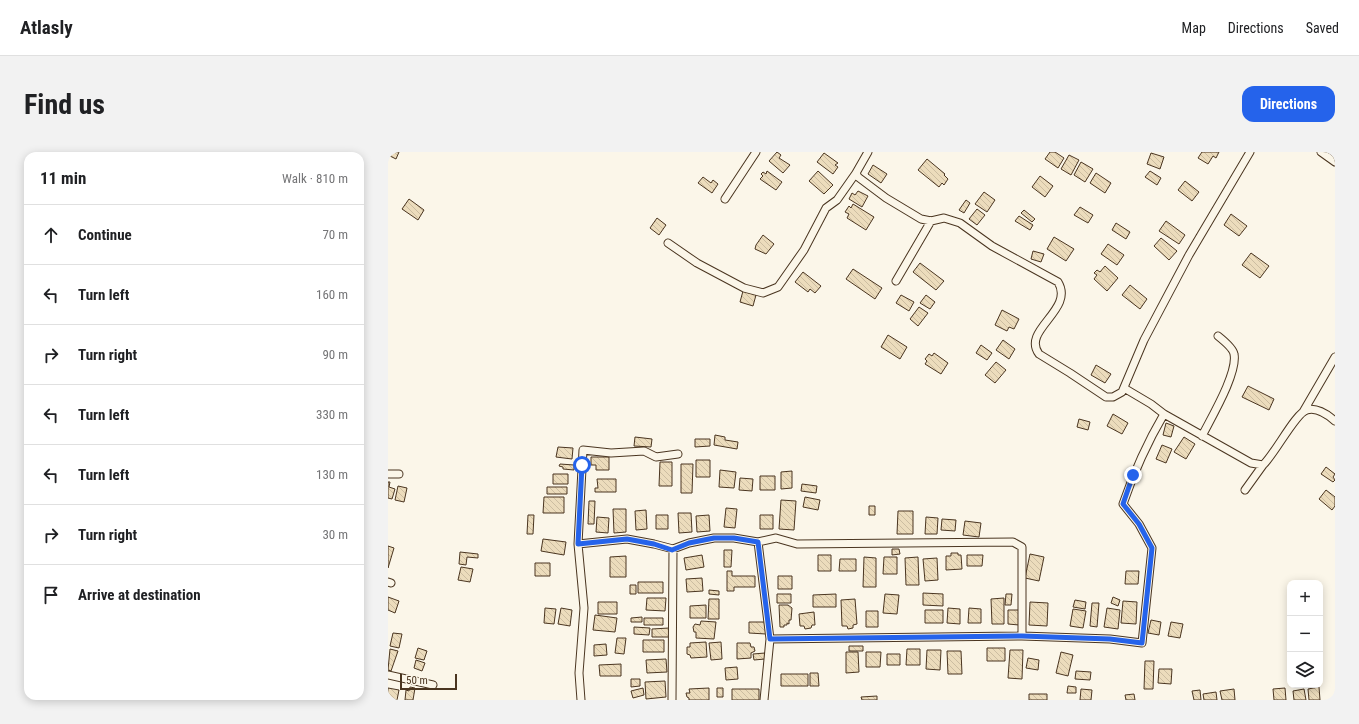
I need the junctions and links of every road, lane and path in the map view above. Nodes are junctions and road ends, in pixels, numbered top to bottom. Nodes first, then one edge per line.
1 (756, 152) edge
2 (868, 152) edge
3 (1250, 152) edge
4 (1321, 152) edge
5 (1335, 162) edge
6 (856, 173) junction
7 (724, 199) dead end
8 (931, 221) junction
9 (668, 243) dead end
10 (896, 281) dead end
11 (1218, 336) dead end
12 (1335, 357) edge
13 (1124, 388) junction
14 (1303, 412) junction
15 (1164, 414) junction
16 (1335, 421) edge
17 (1202, 436) junction
18 (678, 454) dead end
19 (1263, 465) junction
20 (388, 474) edge
21 (399, 474) dead end
22 (1245, 490) dead end
23 (758, 542) junction
24 (578, 544) junction
25 (672, 550) junction
26 (1022, 636) junction
27 (770, 639) junction
28 (388, 674) edge
29 (433, 685) dead end
30 (581, 700) edge
31 (672, 700) edge
32 (764, 700) edge

1 - 7 street
2 - 6 street
3 - 13 street
4 - 5 street
6 - 8 street
6 - 9 street
8 - 10 street
8 - 13 street
11 - 17 street
12 - 14 street
13 - 15 street
14 - 16 street
14 - 19 street
15 - 17 street
15 - 26 street
17 - 19 street
18 - 24 street
19 - 22 street
20 - 21 street
23 - 25 street
23 - 26 street
23 - 27 street
24 - 25 street
24 - 30 street
25 - 31 street
26 - 27 street
27 - 32 street
28 - 29 street

